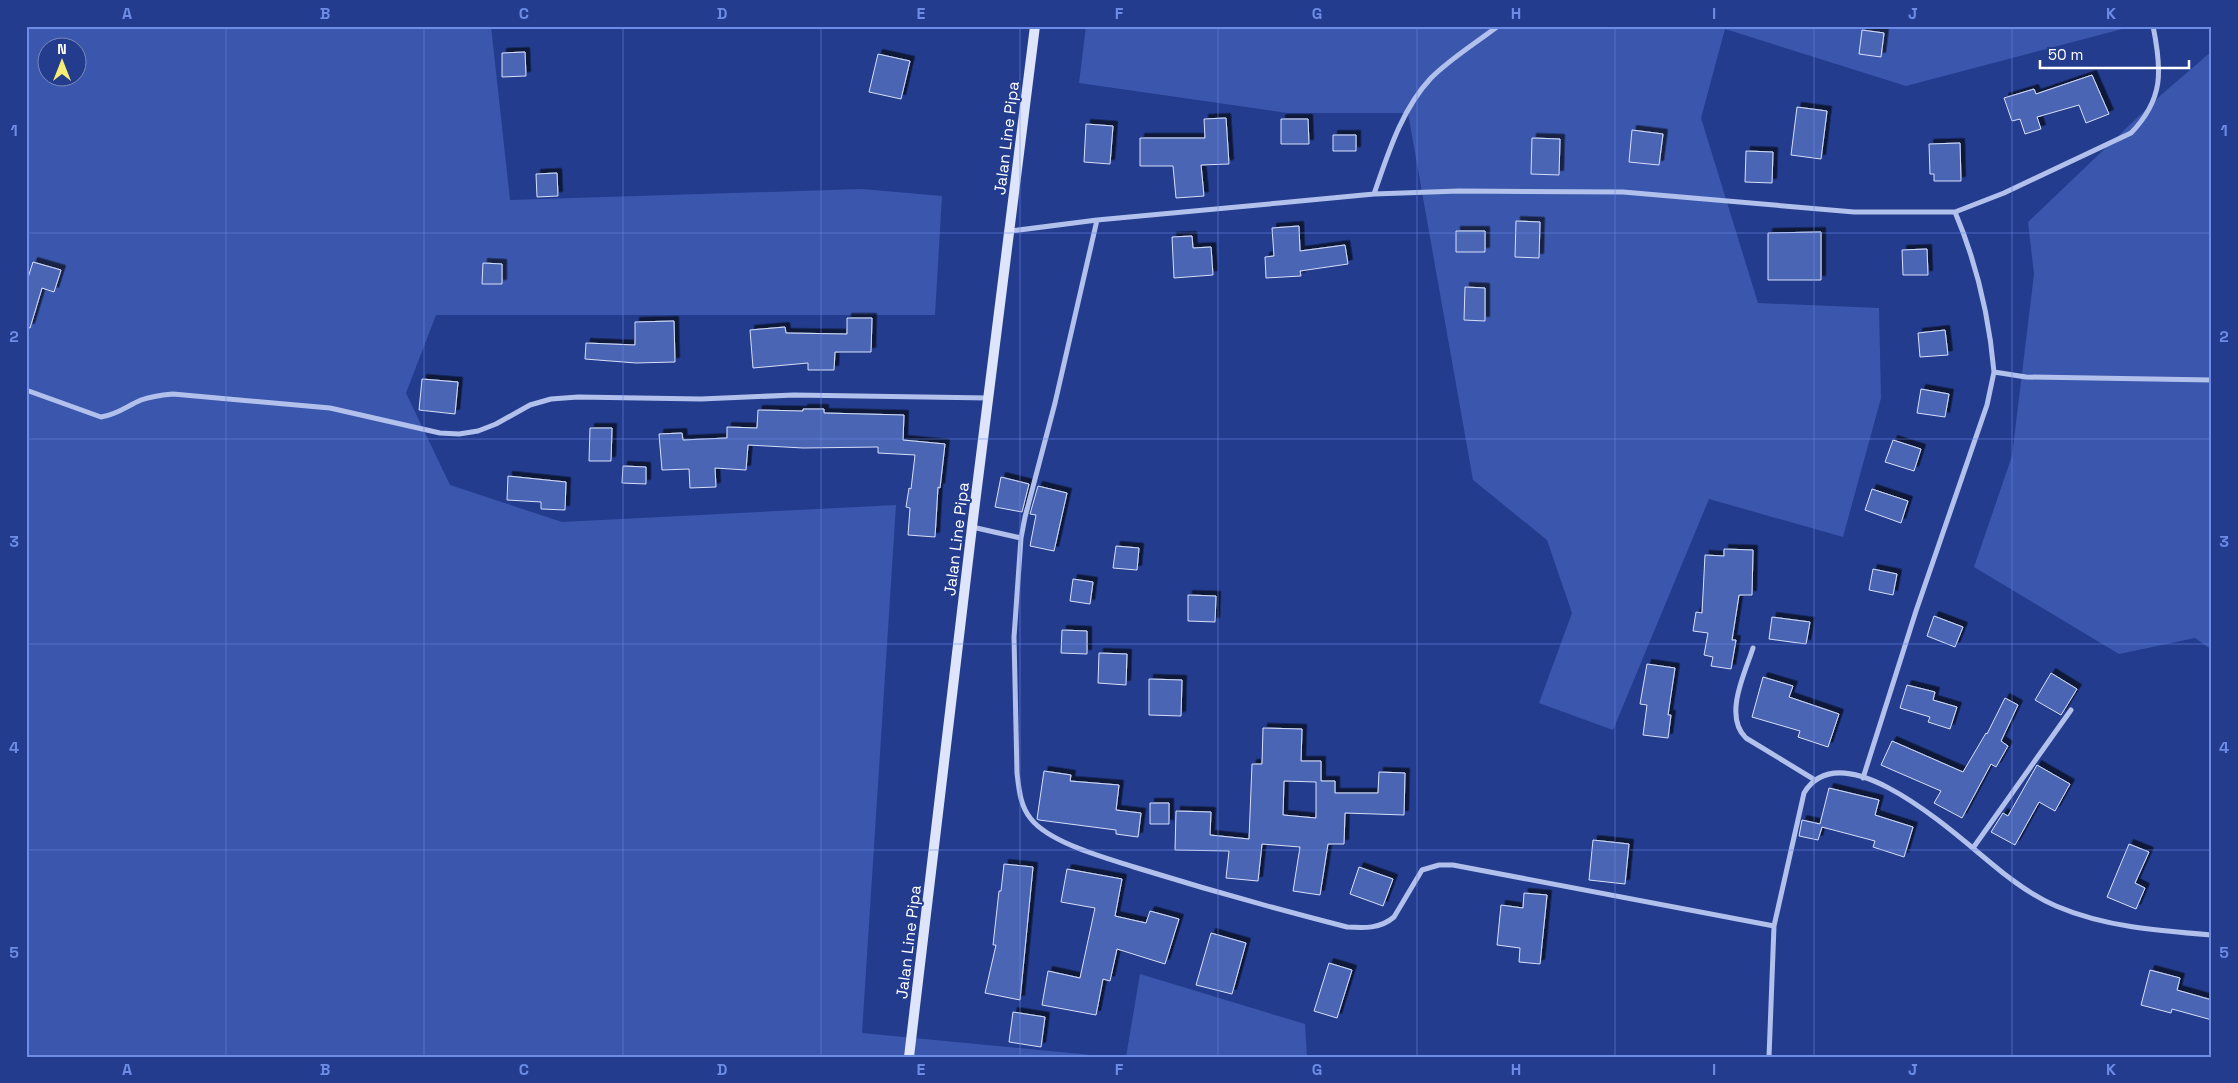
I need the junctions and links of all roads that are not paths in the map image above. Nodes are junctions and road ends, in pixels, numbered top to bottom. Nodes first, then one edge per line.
1 (1035, 26) edge
2 (1498, 26) edge
3 (2153, 26) edge
4 (1374, 194) junction
5 (1955, 212) junction
6 (1097, 220) junction
7 (1010, 231) junction
8 (1994, 372) junction
9 (2212, 380) edge
10 (26, 390) edge
11 (989, 398) junction
12 (972, 527) junction
13 (1021, 538) junction
14 (1753, 648) dead end
15 (2071, 710) dead end
16 (1863, 778) junction
17 (1815, 780) junction
18 (1973, 848) junction
19 (1774, 926) junction
20 (2212, 935) edge
21 (909, 1057) edge
22 (1769, 1057) edge

1 - 7 main road, Jalan Line Pipa
2 - 4 street
3 - 5 street
4 - 5 street
4 - 6 street
5 - 8 street
6 - 7 street
6 - 13 street
7 - 11 main road, Jalan Line Pipa
8 - 9 street
8 - 16 street
10 - 11 street
11 - 12 main road, Jalan Line Pipa
12 - 13 street
12 - 21 main road, Jalan Line Pipa
13 - 19 street
14 - 17 street
15 - 18 street
16 - 17 street
16 - 18 street
17 - 19 street
18 - 20 street
19 - 22 street

